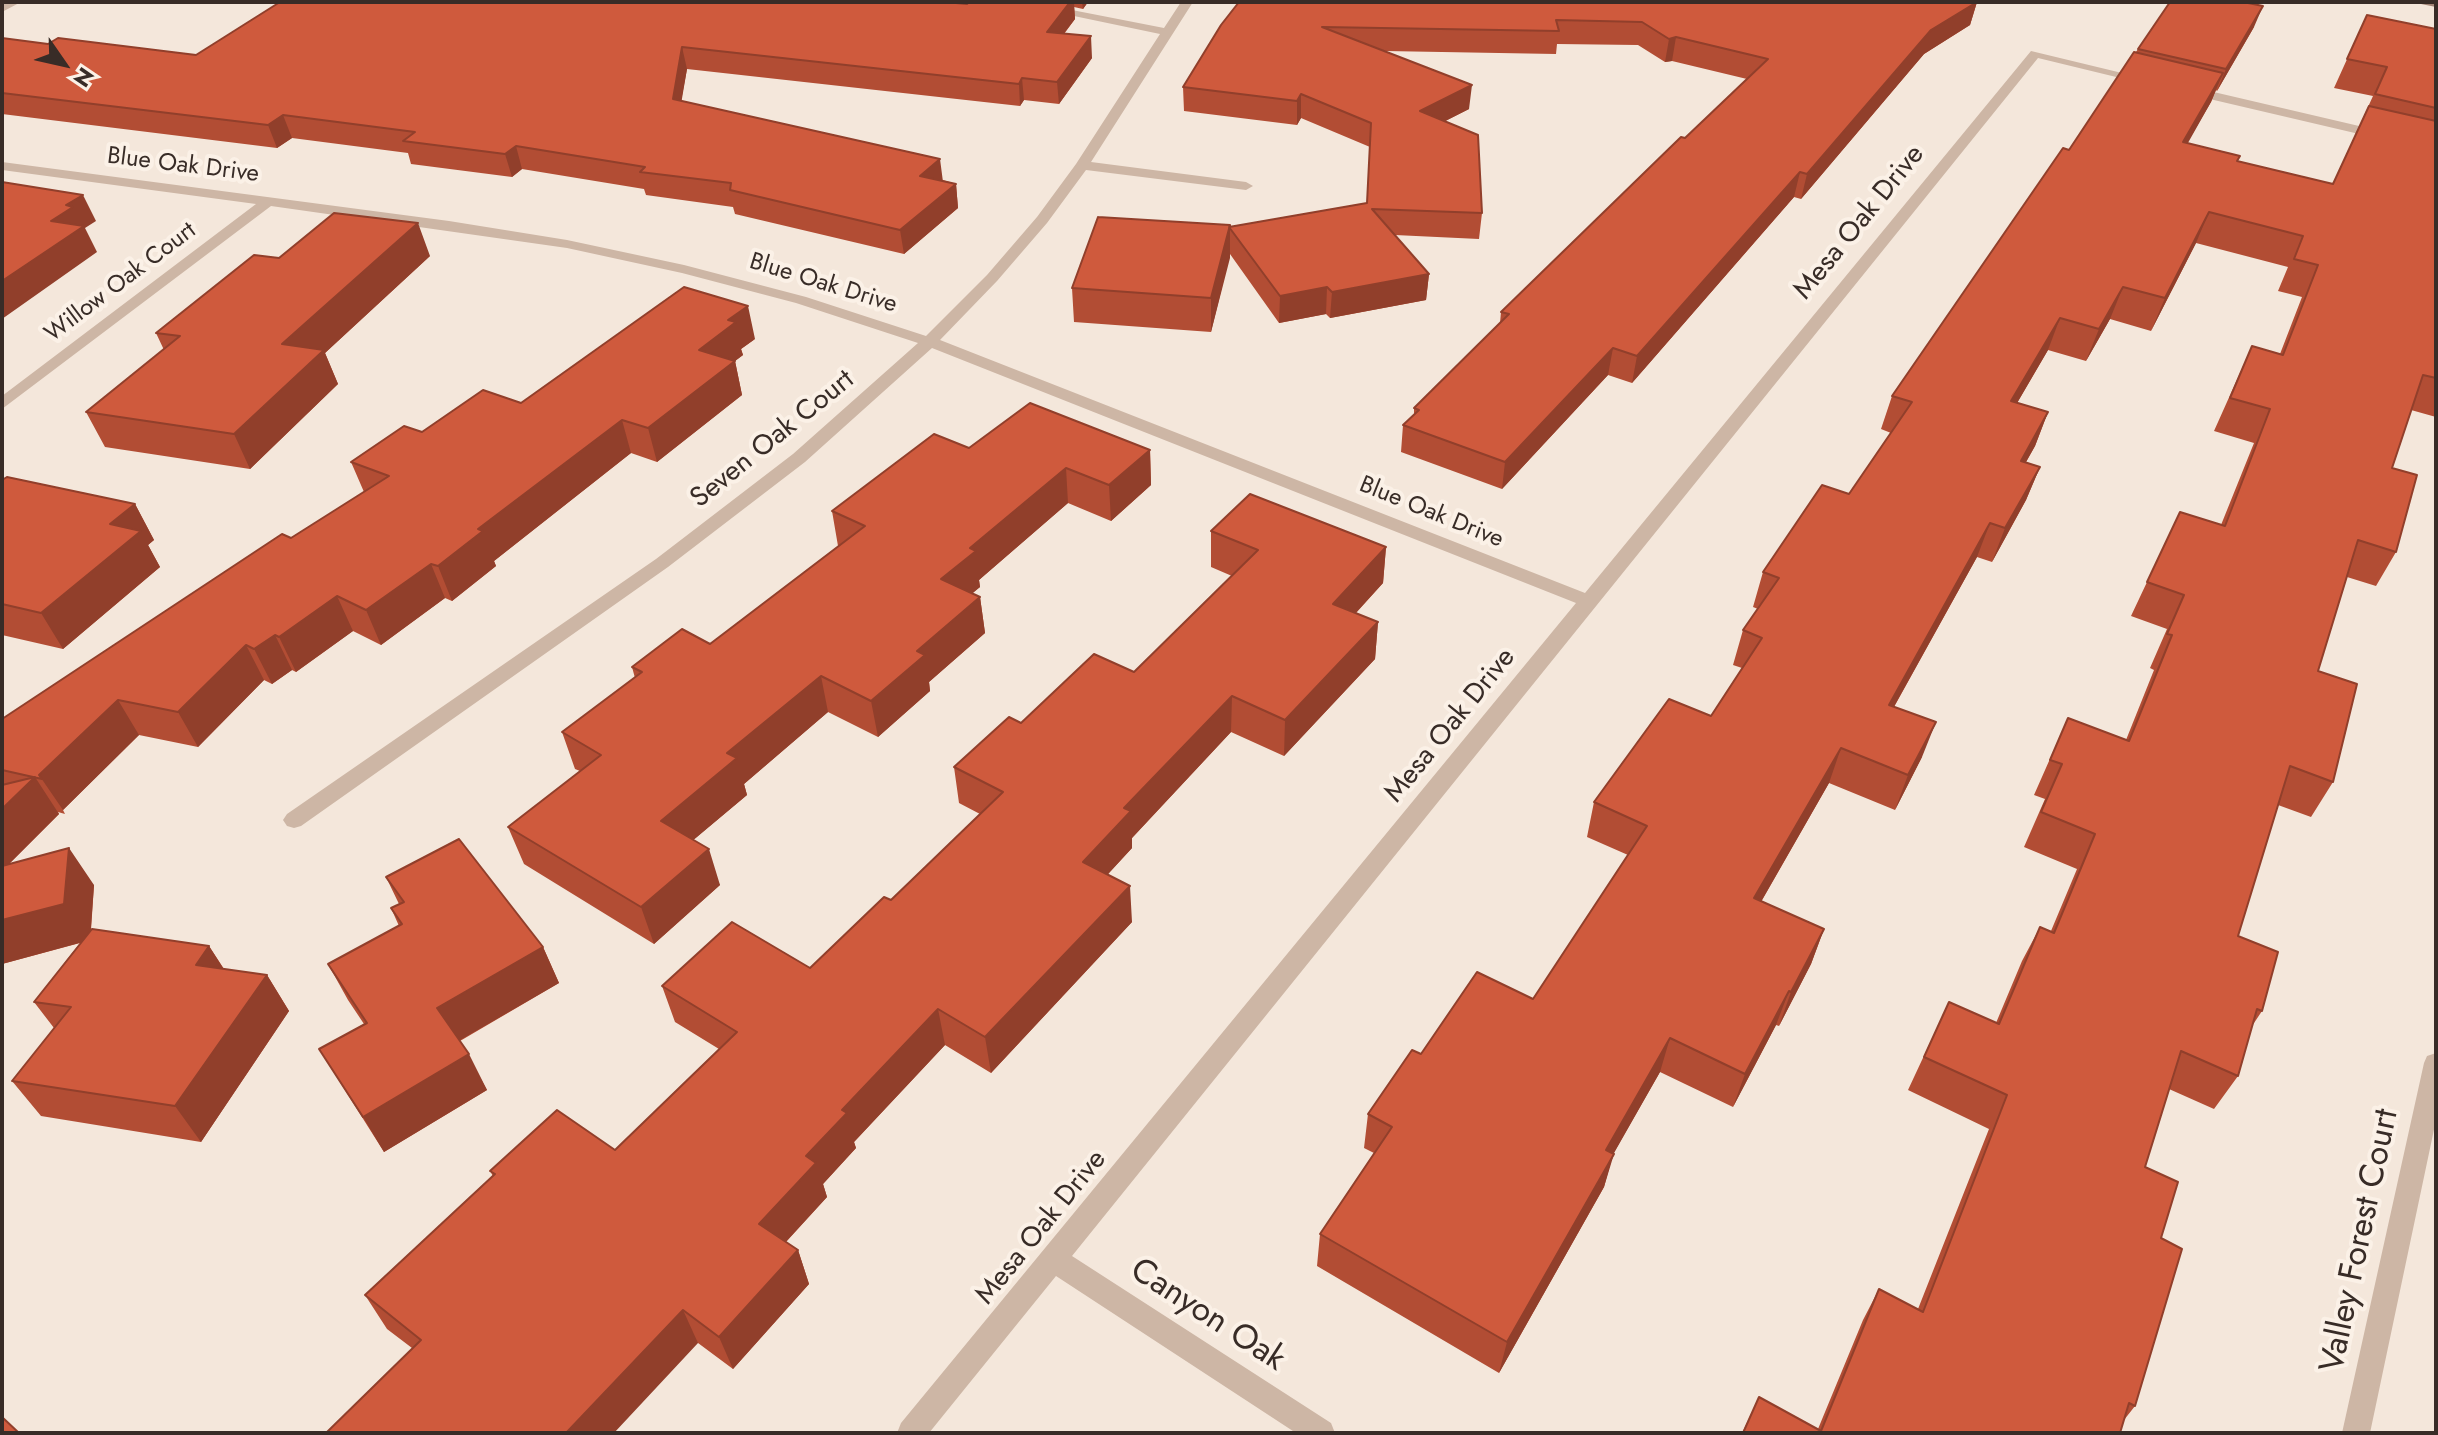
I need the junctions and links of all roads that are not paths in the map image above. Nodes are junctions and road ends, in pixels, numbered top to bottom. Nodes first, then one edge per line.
1 (15, 2) edge
2 (1013, 2) edge
3 (1187, 2) edge
4 (2425, 2) edge
5 (2436, 4) edge
6 (2, 9) edge
7 (1168, 32) junction
8 (2158, 83) edge
9 (2174, 87) edge
10 (2436, 148) edge
11 (1082, 165) junction
12 (2, 166) edge
13 (1246, 186) dead end
14 (268, 201) junction
15 (930, 341) junction
16 (2, 404) edge
17 (1588, 601) junction
18 (294, 820) dead end
19 (2436, 1063) edge
20 (1053, 1259) junction
21 (911, 1433) edge
22 (1321, 1433) edge
23 (2356, 1433) edge

1 - 6 street
2 - 7 street
3 - 7 street, Seven Oak Court
4 - 5 main road
7 - 11 street, Seven Oak Court
8 - 17 street, Mesa Oak Drive
9 - 10 street
11 - 13 street
11 - 15 street, Seven Oak Court
12 - 14 street, Blue Oak Drive
14 - 15 street, Blue Oak Drive
14 - 16 street, Willow Oak Court
15 - 17 street, Blue Oak Drive
15 - 18 street, Seven Oak Court
17 - 20 street, Mesa Oak Drive
19 - 23 street, Valley Forest Court
20 - 21 street, Mesa Oak Drive
20 - 22 street, Canyon Oak

